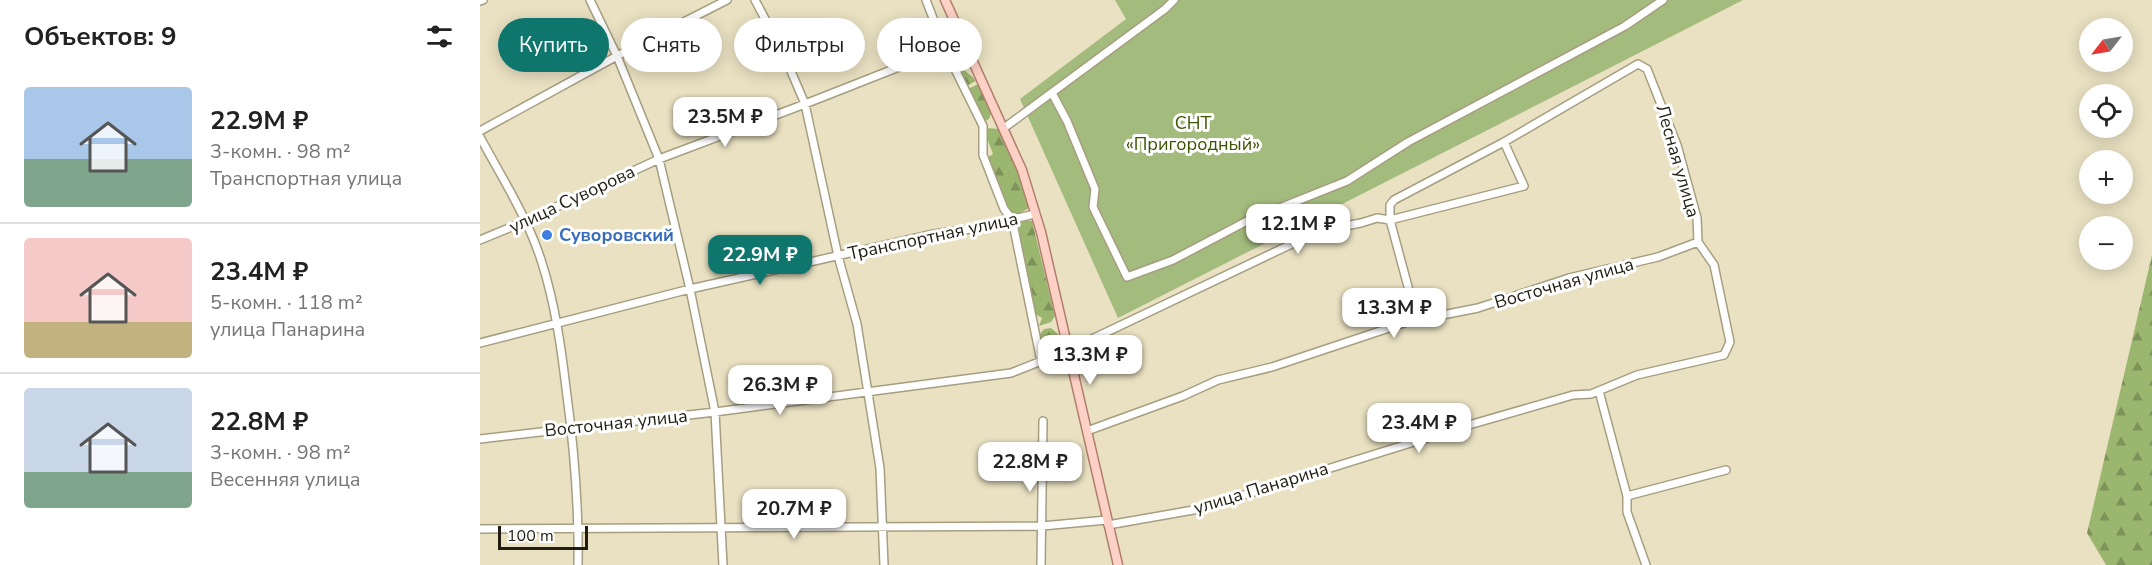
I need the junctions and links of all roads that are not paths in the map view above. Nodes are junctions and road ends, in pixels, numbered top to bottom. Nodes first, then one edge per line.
1 (590, 0) edge
2 (727, 0) edge
3 (755, 0) edge
4 (926, 0) edge
5 (945, 0) edge
6 (1174, 0) edge
7 (1663, 0) edge
8 (933, 18) edge
9 (954, 18) edge
10 (617, 56) junction
11 (886, 72) edge
12 (956, 72) edge
13 (979, 72) edge
14 (1052, 93) junction
15 (805, 104) junction
16 (1004, 128) junction
17 (480, 131) edge
18 (480, 136) edge
19 (1504, 142) junction
20 (658, 159) junction
21 (1035, 214) junction
22 (1012, 219) junction
23 (1390, 220) junction
24 (526, 221) junction
25 (480, 240) edge
26 (1698, 242) junction
27 (838, 256) junction
28 (690, 289) junction
29 (1417, 320) junction
30 (558, 324) junction
31 (480, 343) edge
32 (1069, 350) junction
33 (1724, 355) joint
34 (1041, 362) junction
35 (1599, 391) junction
36 (869, 392) junction
37 (715, 412) junction
38 (1043, 421) dead end
39 (572, 427) junction
40 (1087, 431) junction
41 (480, 439) edge
42 (1726, 470) dead end
43 (1627, 495) junction
44 (1107, 523) junction
45 (1042, 526) junction
46 (721, 528) junction
47 (884, 528) junction
48 (480, 529) edge
49 (578, 529) junction
50 (578, 565) edge
51 (723, 565) edge
52 (884, 565) edge
53 (1041, 565) edge
54 (1118, 565) edge
55 (1646, 565) edge

1 - 10 street
2 - 10 street
3 - 15 street
4 - 8 street
5 - 9 main road
6 - 14 street
7 - 14 street
10 - 17 street
10 - 20 street
11 - 15 street, улица Суворова
12 - 22 street
13 - 16 main road
14 - 16 street
15 - 20 street, улица Суворова
15 - 27 street
16 - 21 main road
18 - 24 street
19 - 23 street
19 - 23 street, Восточная улица
19 - 26 street, Лесная улица
20 - 24 street, улица Суворова
20 - 28 street
21 - 22 street, Транспортная улица
21 - 32 main road
22 - 27 street, Транспортная улица
22 - 34 street
23 - 29 street
23 - 32 street, Восточная улица
24 - 25 street, улица Суворова
24 - 30 street
26 - 29 street, Восточная улица
26 - 33 street, Лесная улица
27 - 28 street, Транспортная улица
27 - 36 street
28 - 30 street, Транспортная улица
28 - 37 street
29 - 40 street, Восточная улица
30 - 31 street, Транспортная улица
30 - 39 street
32 - 34 street, Восточная улица
32 - 40 main road
33 - 35 street, улица Панарина
34 - 36 street, Восточная улица
35 - 43 street
35 - 44 street, улица Панарина
36 - 37 street, Восточная улица
36 - 47 street
37 - 39 street, Восточная улица
37 - 46 street
38 - 45 street
39 - 41 street, Восточная улица
39 - 49 street
40 - 44 main road
42 - 43 street
43 - 55 street
44 - 45 street, улица Панарина
44 - 54 main road
45 - 47 street, улица Панарина
45 - 53 street
46 - 47 street, улица Панарина
46 - 49 street, улица Панарина
46 - 51 street
47 - 52 street
48 - 49 street, улица Панарина
49 - 50 street

